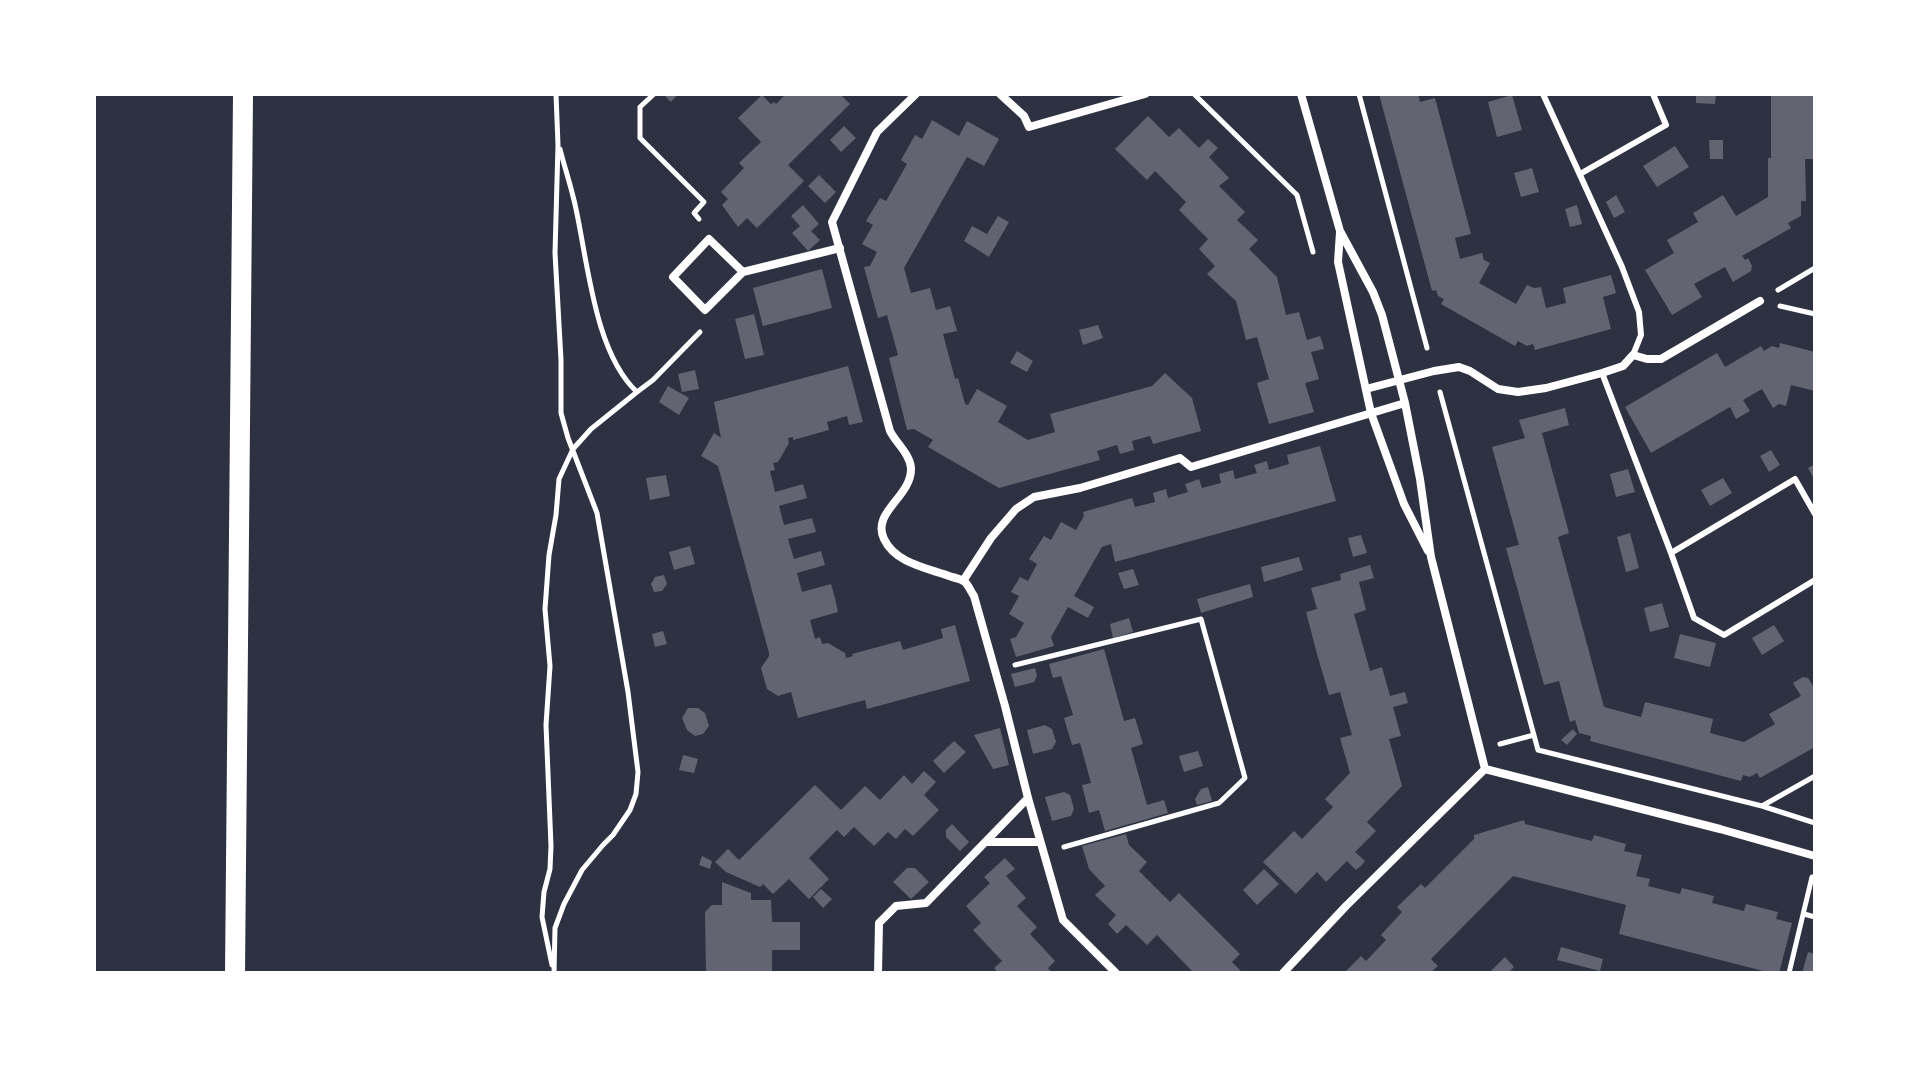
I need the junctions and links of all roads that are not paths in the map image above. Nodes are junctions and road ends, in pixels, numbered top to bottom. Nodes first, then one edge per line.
1 (243, 94) edge
2 (916, 94) edge
3 (1000, 94) edge
4 (1145, 94) edge
5 (1301, 94) edge
6 (1543, 94) edge
7 (1653, 94) edge
8 (1580, 174) junction
9 (1340, 231) junction
10 (840, 248) junction
11 (743, 272) junction
12 (1760, 301) road end
13 (1633, 355) junction
14 (1602, 373) junction
15 (1399, 380) junction
16 (1366, 389) junction
17 (1405, 403) junction
18 (1371, 413) junction
19 (1815, 514) edge
20 (1671, 553) junction
21 (1431, 557) junction
22 (1815, 580) edge
23 (963, 581) junction
24 (1485, 769) junction
25 (1028, 798) junction
26 (987, 842) junction
27 (1040, 842) junction
28 (1815, 856) edge
29 (235, 973) edge
30 (878, 973) edge
31 (1116, 973) edge
32 (1283, 973) edge

1 - 29 main road
2 - 10 street
3 - 4 street
5 - 9 street
6 - 8 lane
7 - 8 lane
8 - 13 lane
9 - 15 street
9 - 16 street
10 - 11 street
10 - 23 street
11 - 11 street
12 - 13 street
13 - 14 street
14 - 15 street
14 - 20 lane
15 - 16 street
15 - 17 street
16 - 18 street
17 - 18 street
17 - 21 street
18 - 21 street
18 - 23 street
19 - 20 lane
20 - 22 lane
21 - 24 street
23 - 25 street
24 - 28 street
24 - 32 street
25 - 26 street
25 - 27 street
26 - 27 street
26 - 30 street
27 - 31 street

